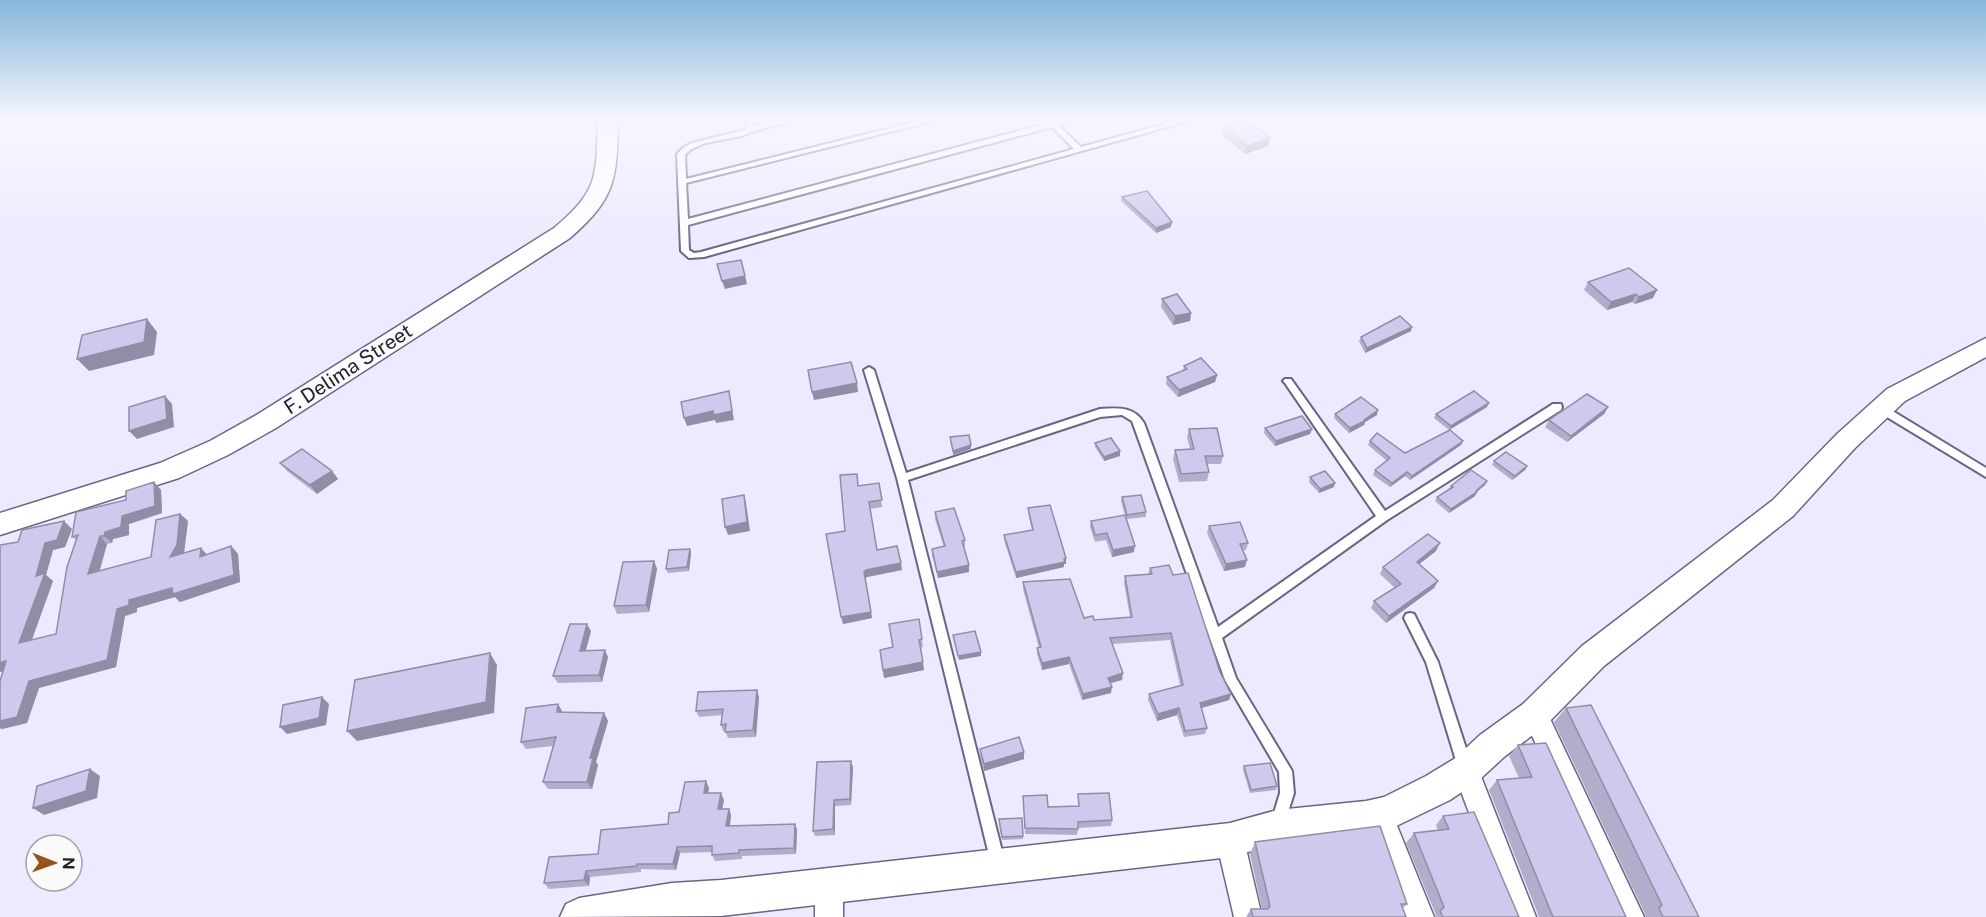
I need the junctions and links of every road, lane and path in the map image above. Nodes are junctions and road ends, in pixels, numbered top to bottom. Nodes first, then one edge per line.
1 (607, 163) edge
2 (681, 163) edge
3 (760, 163) edge
4 (903, 163) edge
5 (1034, 163) edge
6 (682, 182) junction
7 (684, 223) junction
8 (1986, 346) edge
9 (869, 370) dead end
10 (1288, 381) dead end
11 (1557, 407) dead end
12 (1881, 408) junction
13 (1986, 473) edge
14 (902, 478) junction
15 (1383, 517) junction
16 (0, 524) edge
17 (1410, 618) dead end
18 (1215, 636) junction
19 (1535, 714) junction
20 (1466, 770) junction
21 (1379, 815) junction
22 (1276, 827) junction
23 (1230, 840) junction
24 (998, 866) junction
25 (828, 884) junction
26 (721, 908) edge
27 (579, 917) edge
28 (829, 917) edge
29 (1248, 917) edge
30 (1420, 917) edge
31 (1522, 917) edge
32 (1630, 917) edge

1 - 16 street, F. Delima Street
2 - 6 lane
3 - 6 lane
4 - 7 lane
5 - 7 lane
6 - 7 lane
8 - 12 street
9 - 14 lane
10 - 15 lane
11 - 15 lane
12 - 13 lane
12 - 19 street
14 - 18 lane
14 - 24 lane
15 - 18 lane
17 - 20 lane
18 - 22 lane
19 - 20 street
19 - 32 street
20 - 21 street
20 - 31 street
21 - 22 street
21 - 30 street
22 - 23 street
23 - 24 street
23 - 29 street
24 - 25 street
25 - 26 street
25 - 28 street
26 - 27 street

